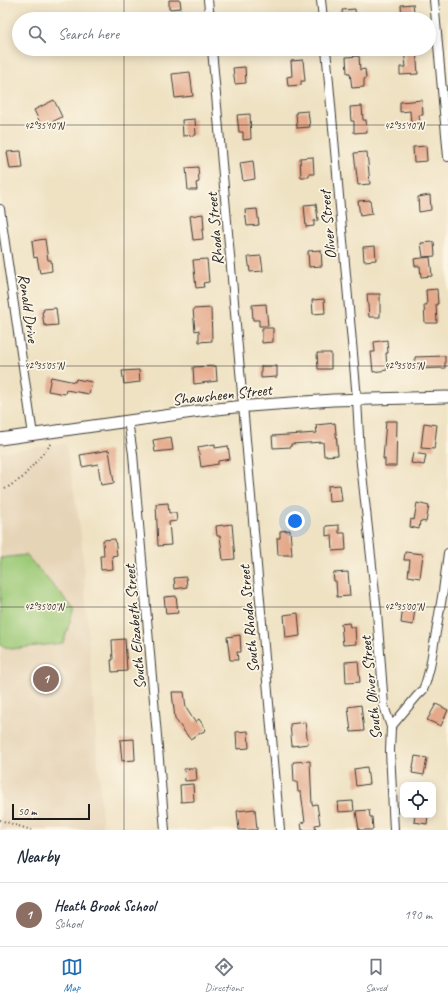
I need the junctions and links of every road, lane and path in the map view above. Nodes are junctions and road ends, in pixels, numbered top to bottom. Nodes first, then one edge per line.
1 (208, 0) edge
2 (321, 0) edge
3 (434, 0) edge
4 (209, 12) edge
5 (322, 12) edge
6 (435, 12) edge
7 (436, 22) edge
8 (213, 56) edge
9 (327, 56) edge
10 (448, 157) edge
11 (0, 209) edge
12 (448, 397) edge
13 (357, 399) junction
14 (244, 406) junction
15 (128, 421) junction
16 (52, 432) junction
17 (33, 436) junction
18 (0, 439) edge
19 (5, 489) dead end
20 (448, 554) edge
21 (391, 727) junction
22 (0, 820) edge
23 (31, 830) edge
24 (165, 830) edge
25 (280, 830) edge
26 (394, 830) edge

1 - 4 street
2 - 5 street
3 - 6 street
7 - 10 street
8 - 14 street, Rhoda Street
9 - 13 street, Oliver Street
11 - 17 street, Ronald Drive
12 - 13 main road, Shawsheen Street
13 - 14 main road, Shawsheen Street
13 - 21 street, South Oliver Street
14 - 15 main road, Shawsheen Street
14 - 25 street, South Rhoda Street
15 - 16 main road, Shawsheen Street
15 - 24 street, South Elizabeth Street
16 - 17 main road, Shawsheen Street
16 - 19 path
17 - 18 main road, Shawsheen Street
20 - 21 street
21 - 26 street, South Oliver Street
22 - 23 path

